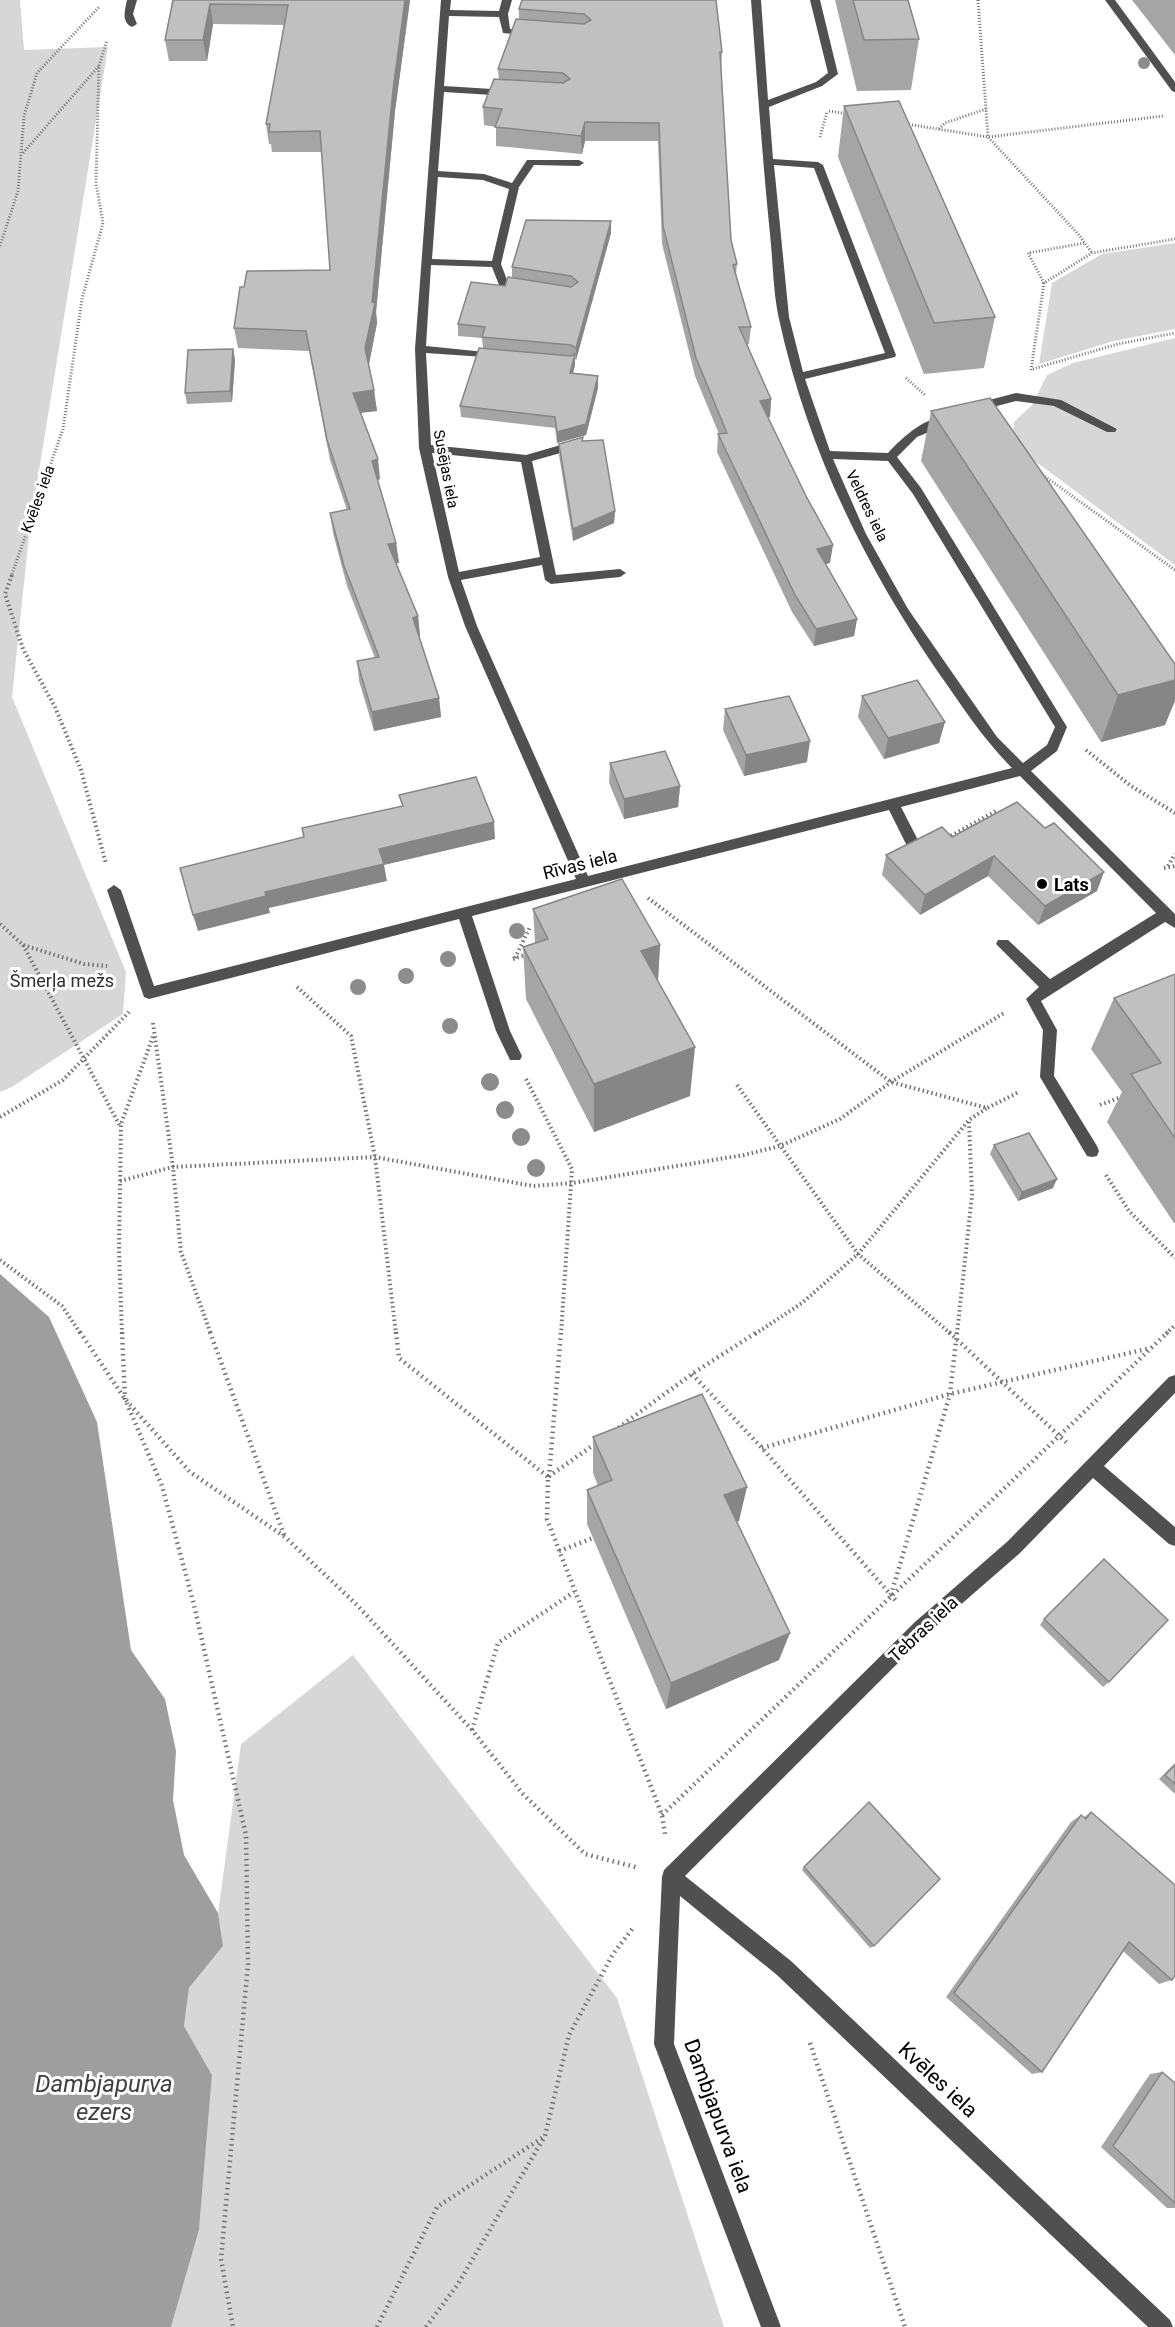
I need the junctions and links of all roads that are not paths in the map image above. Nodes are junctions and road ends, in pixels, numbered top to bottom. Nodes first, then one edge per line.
1 (132, 0) edge
2 (446, 0) edge
3 (507, 0) edge
4 (756, 0) edge
5 (815, 0) edge
6 (1110, 0) edge
7 (445, 13) junction
8 (503, 14) junction
9 (132, 24) road end
10 (539, 34) edge
11 (439, 89) junction
12 (1175, 89) edge
13 (518, 94) edge
14 (764, 106) junction
15 (769, 162) junction
16 (579, 163) dead end
17 (433, 174) junction
18 (514, 187) junction
19 (427, 262) junction
20 (496, 264) junction
21 (537, 288) edge
22 (420, 349) junction
23 (513, 357) edge
24 (799, 377) junction
25 (1111, 429) dead end
26 (585, 441) edge
27 (425, 448) junction
28 (825, 455) junction
29 (891, 458) junction
30 (525, 459) junction
31 (547, 561) junction
32 (620, 573) dead end
33 (454, 577) junction
34 (1021, 771) junction
35 (893, 804) junction
36 (913, 844) edge
37 (584, 881) junction
38 (568, 885) junction
39 (114, 890) road end
40 (575, 900) edge
41 (464, 913) junction
42 (1171, 918) edge
43 (1003, 944) dead end
44 (1049, 987) junction
45 (515, 1056) road end
46 (1092, 1151) road end
47 (1175, 1382) edge
48 (1090, 1466) junction
49 (1175, 1538) edge
50 (671, 1877) junction
51 (771, 2327) edge
52 (1163, 2327) edge

1 - 9 street
2 - 7 street, Susējas iela
3 - 8 street
4 - 14 street, Veldres iela
5 - 14 street
6 - 12 street
7 - 8 street
7 - 11 street, Susējas iela
8 - 10 street
11 - 13 street
11 - 17 street, Susējas iela
14 - 15 street, Veldres iela
15 - 24 street, Veldres iela
15 - 24 street
16 - 18 street
17 - 18 street
17 - 19 street, Susējas iela
18 - 20 street
19 - 20 street
19 - 22 street, Susējas iela
20 - 21 street
22 - 23 street
22 - 27 street, Susējas iela
24 - 28 street, Veldres iela
25 - 29 street
26 - 30 street
27 - 30 street
27 - 33 street, Susējas iela
28 - 29 street
28 - 34 street, Veldres iela
29 - 34 street
30 - 31 street
31 - 32 street
31 - 33 street
33 - 37 street, Susējas iela
34 - 35 street, Rīvas iela
34 - 42 street, Veldres iela
35 - 36 street
35 - 37 street, Rīvas iela
37 - 38 street, Rīvas iela
38 - 40 street
38 - 41 street, Rīvas iela
39 - 41 street, Rīvas iela
41 - 45 street
42 - 44 street
43 - 44 street
44 - 46 street
47 - 48 street, Tebras iela
48 - 49 street
48 - 50 street, Tebras iela
50 - 51 street, Dambjapurva iela
50 - 52 street, Kvēles iela

